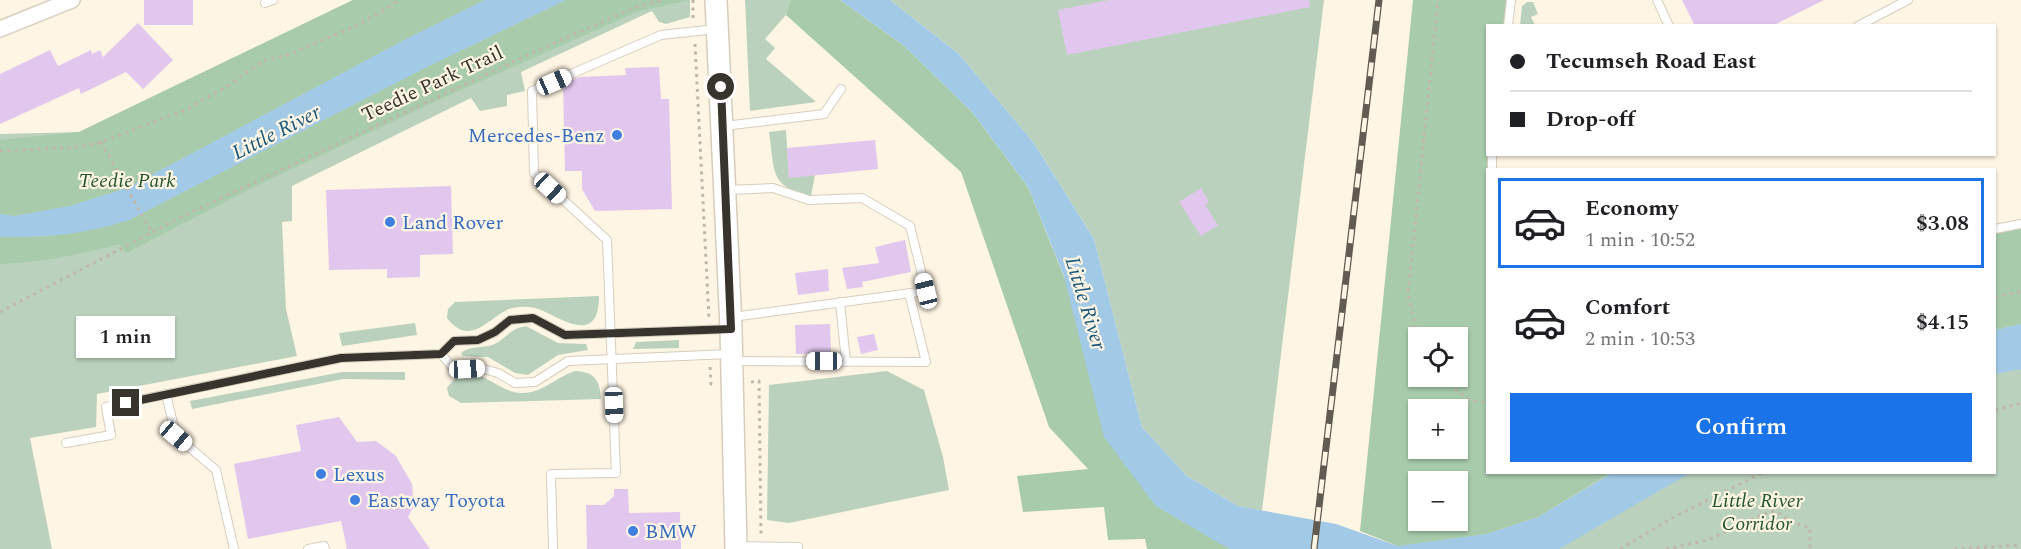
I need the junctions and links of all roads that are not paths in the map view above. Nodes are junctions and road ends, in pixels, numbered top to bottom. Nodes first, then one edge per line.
1 (72, 0) edge
2 (716, 0) edge
3 (1511, 0) edge
4 (1657, 0) edge
5 (1908, 0) edge
6 (1508, 24) edge
7 (1668, 24) edge
8 (1862, 24) edge
9 (0, 29) edge
10 (718, 29) junction
11 (841, 89) dead end
12 (723, 126) junction
13 (726, 190) junction
14 (2021, 224) edge
15 (1996, 229) edge
16 (909, 293) junction
17 (840, 302) junction
18 (731, 323) junction
19 (611, 333) junction
20 (441, 354) junction
21 (732, 357) junction
22 (613, 359) junction
23 (846, 362) junction
24 (166, 394) junction
25 (66, 443) dead end
26 (736, 547) edge
27 (798, 547) dead end
28 (234, 549) edge
29 (308, 549) edge
30 (325, 549) edge
31 (553, 549) edge

1 - 9 street
2 - 10 main road
3 - 6 lane
4 - 7 lane
5 - 8 lane
10 - 12 main road
10 - 19 lane
11 - 12 lane
12 - 13 main road
13 - 16 lane
13 - 18 main road
14 - 15 lane
16 - 17 lane
16 - 23 lane
17 - 18 lane
17 - 23 lane
18 - 19 lane
18 - 21 main road
19 - 20 lane
19 - 22 lane
20 - 22 lane
20 - 24 lane
21 - 22 lane
21 - 23 lane
21 - 26 main road
22 - 31 lane
24 - 25 lane
24 - 28 lane
26 - 27 lane
29 - 30 lane

